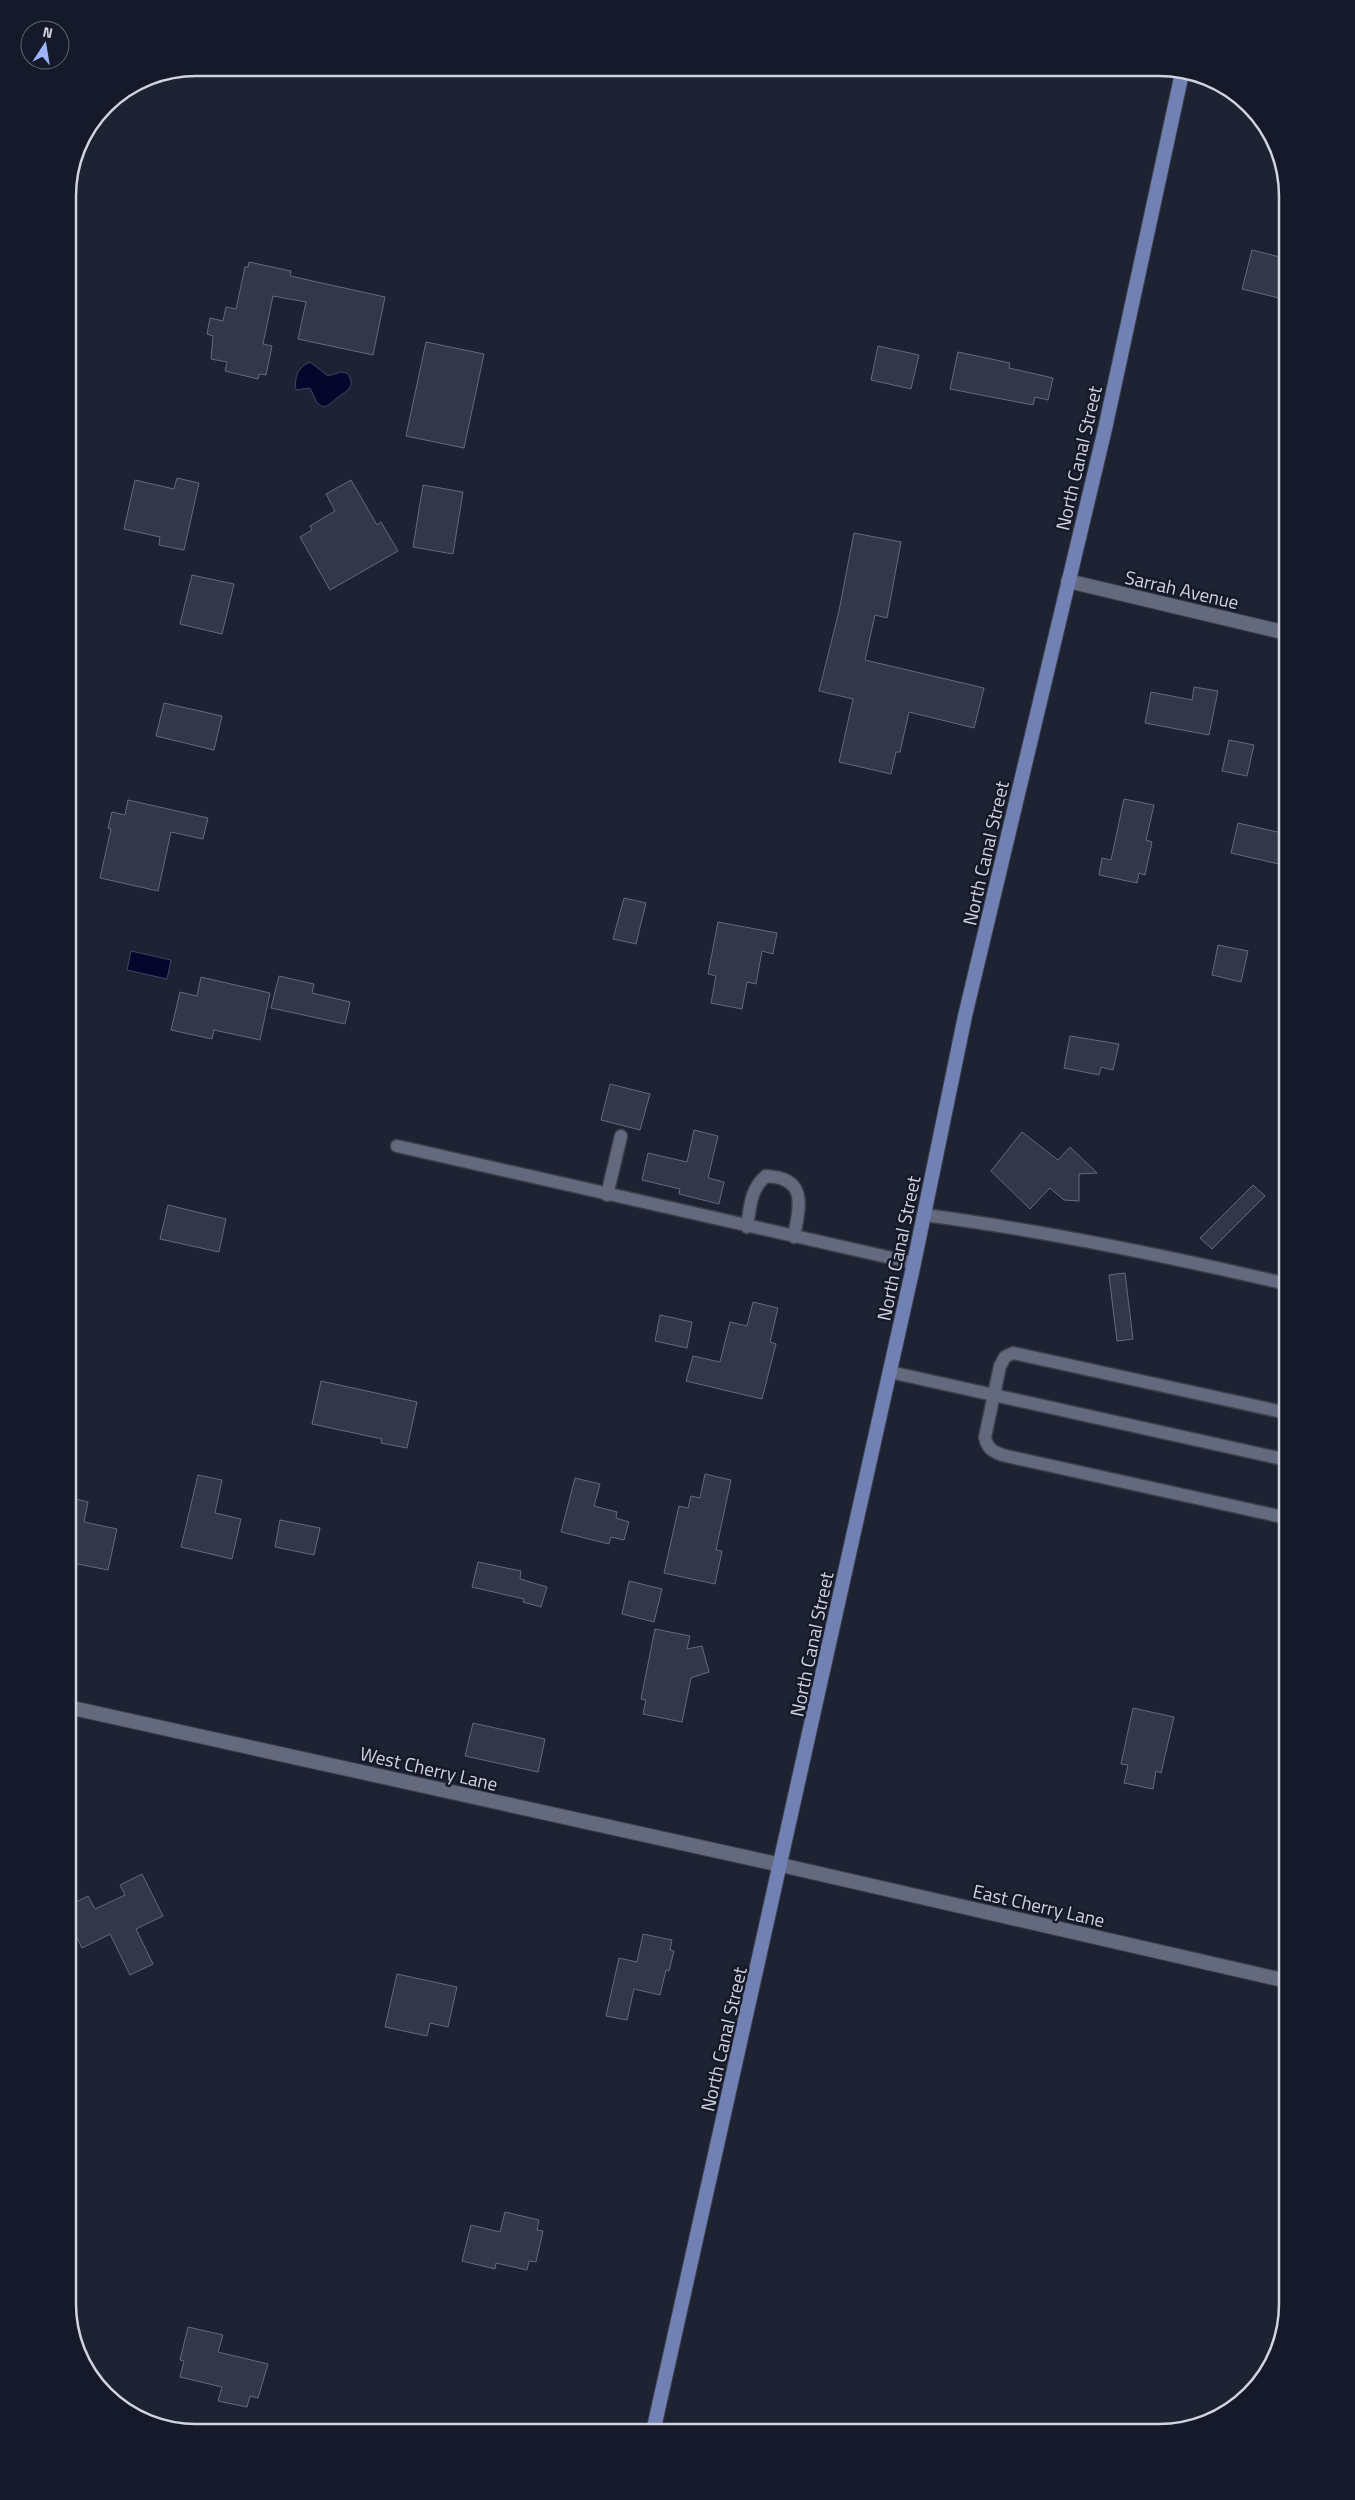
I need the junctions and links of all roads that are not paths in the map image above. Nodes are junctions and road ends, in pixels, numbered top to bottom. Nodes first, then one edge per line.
1 (1181, 79) edge
2 (1068, 581) junction
3 (1279, 631) edge
4 (621, 1136) dead end
5 (397, 1146) dead end
6 (607, 1195) junction
7 (925, 1215) junction
8 (747, 1227) junction
9 (794, 1237) junction
10 (914, 1263) junction
11 (1279, 1282) edge
12 (890, 1372) junction
13 (994, 1395) junction
14 (1279, 1411) edge
15 (1279, 1458) edge
16 (1279, 1516) edge
17 (76, 1708) edge
18 (781, 1865) junction
19 (1279, 1979) edge
20 (655, 2423) edge

1 - 2 main road, North Canal Street
2 - 3 street, Sarrah Avenue
2 - 7 main road, North Canal Street
4 - 6 lane
5 - 6 lane
6 - 8 lane
7 - 10 main road, North Canal Street
7 - 11 lane
8 - 9 lane
8 - 9 lane
9 - 10 lane
10 - 12 main road, North Canal Street
12 - 13 lane
12 - 18 main road, North Canal Street
13 - 14 lane
13 - 15 lane
13 - 16 lane
17 - 18 street, West Cherry Lane
18 - 19 street, East Cherry Lane
18 - 20 main road, North Canal Street

